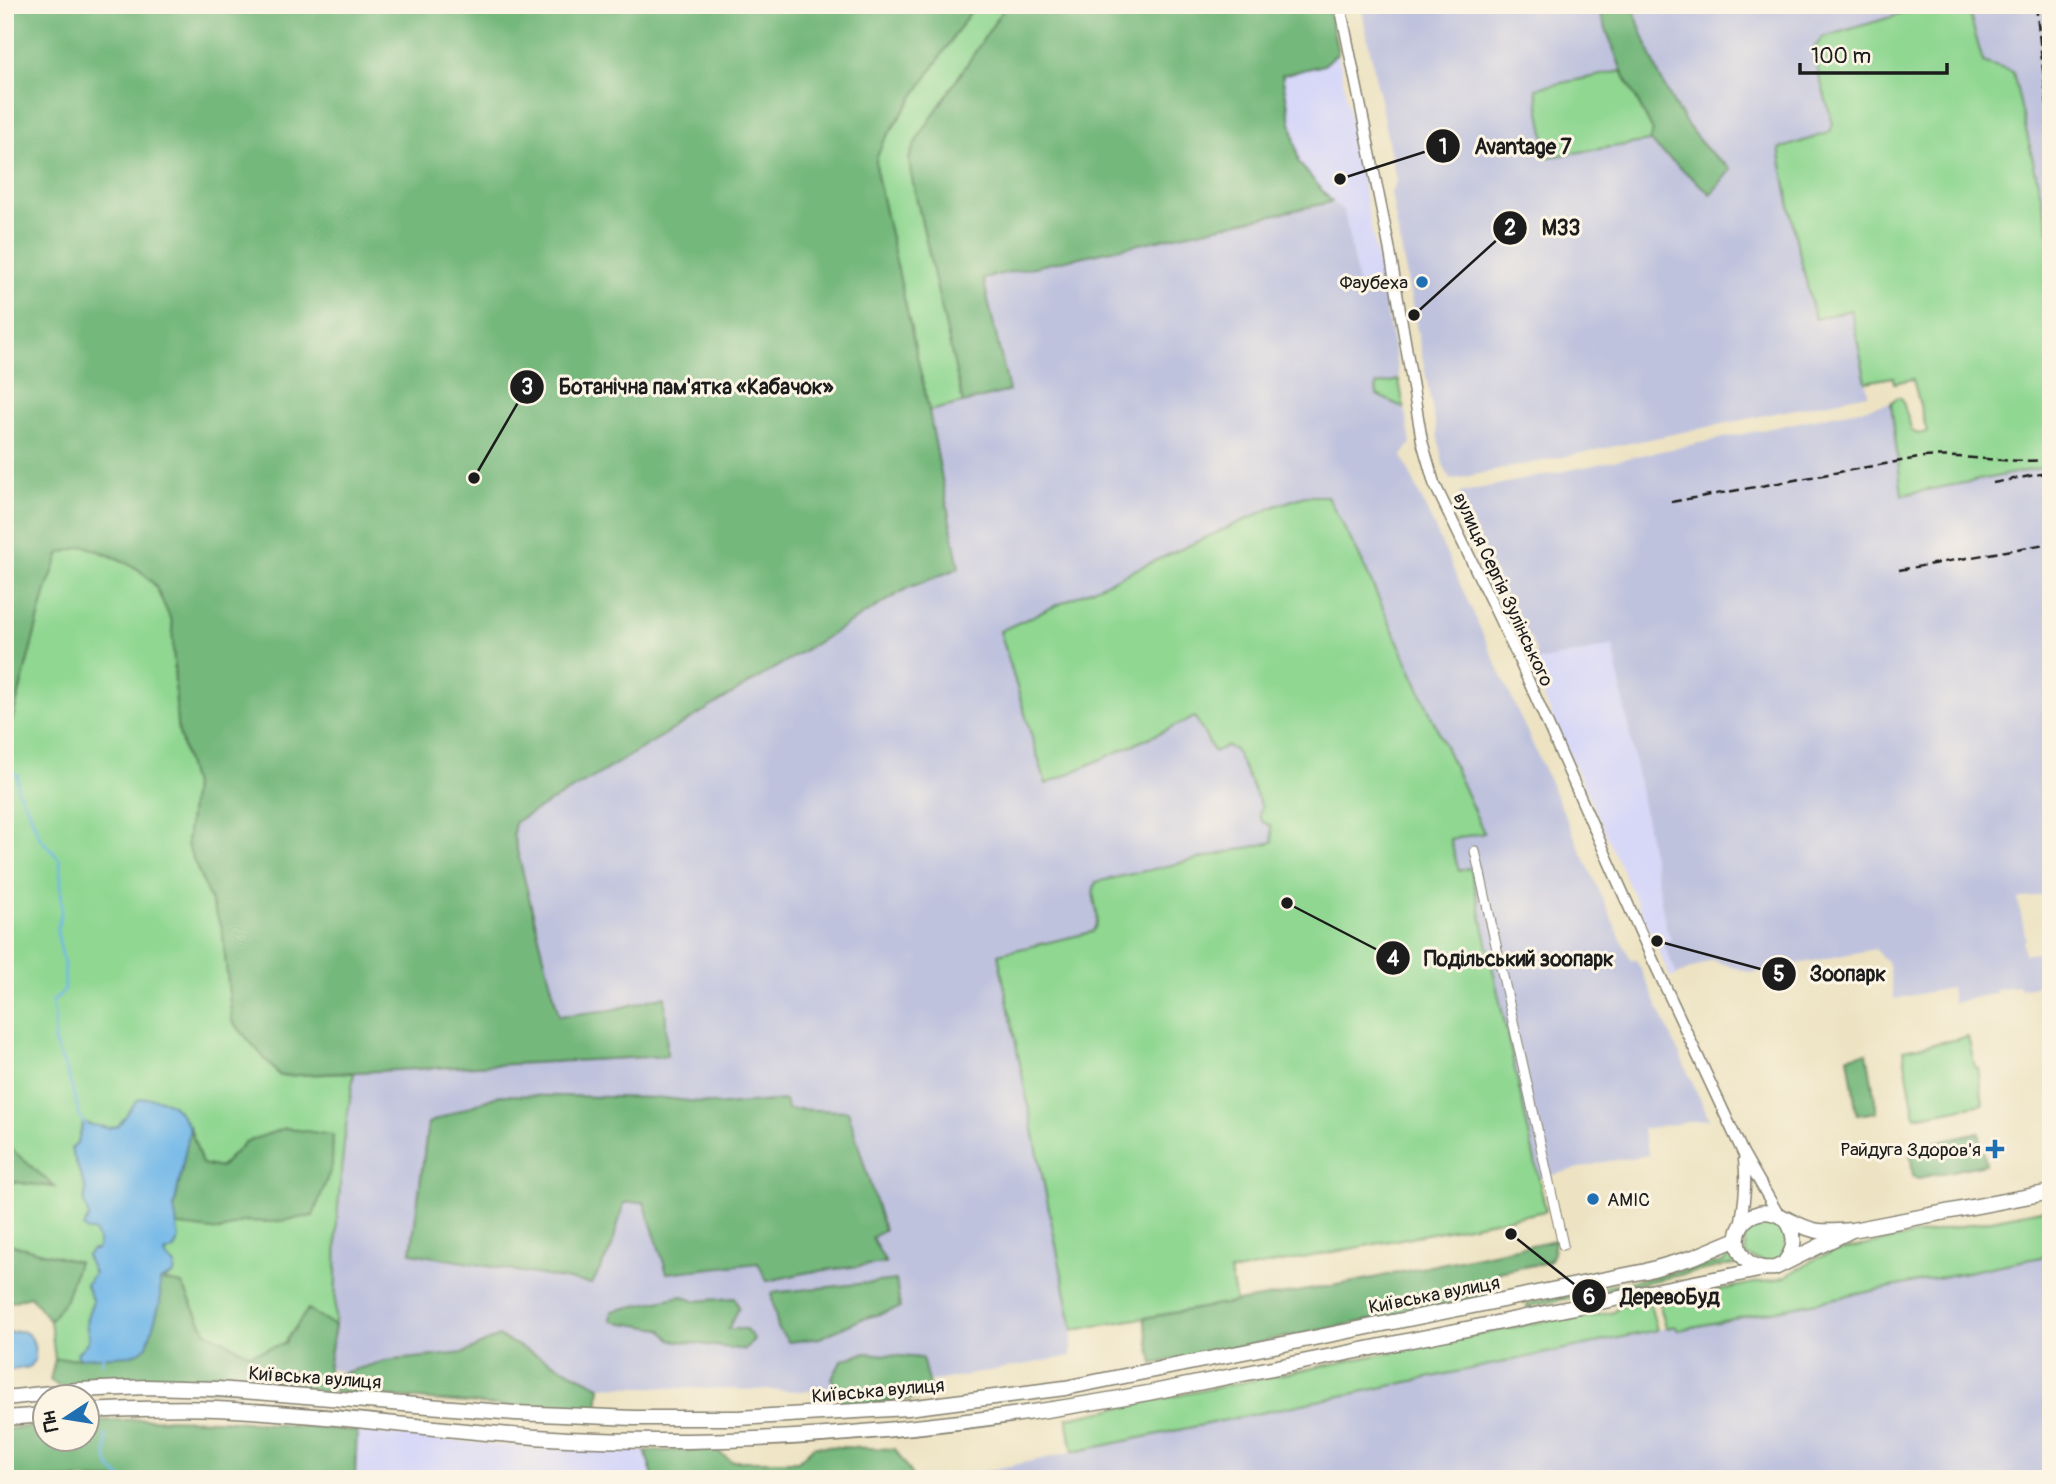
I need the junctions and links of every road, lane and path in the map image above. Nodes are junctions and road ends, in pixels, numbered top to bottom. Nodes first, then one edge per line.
1 (1340, 5) edge
2 (1475, 850) dead end
3 (1744, 1153) junction
4 (2051, 1192) edge
5 (1782, 1217) junction
6 (1852, 1230) junction
7 (1738, 1234) junction
8 (1563, 1245) dead end
9 (1785, 1262) junction
10 (1764, 1269) junction
11 (1517, 1297) junction
12 (1521, 1318) junction
13 (102, 1390) edge
14 (32, 1396) edge
15 (5, 1398) edge
16 (102, 1410) edge
17 (872, 1411) junction
18 (32, 1416) edge
19 (5, 1418) edge
20 (738, 1418) junction
21 (874, 1432) junction
22 (738, 1439) junction

1 - 3 street, вулиця Сергія Зулінського
2 - 8 street
3 - 5 street, вулиця Сергія Зулінського
3 - 7 street
4 - 6 main road
5 - 6 main road
5 - 7 main road
5 - 9 main road
6 - 9 main road
7 - 10 main road
7 - 11 main road, Київська вулиця
9 - 10 main road
10 - 12 main road, Київська вулиця
11 - 12 main road
11 - 17 main road, Київська вулиця
12 - 21 main road, Київська вулиця
13 - 20 main road, Київська вулиця
14 - 15 main road, Київська вулиця
16 - 22 main road, Київська вулиця
17 - 20 main road, Київська вулиця
17 - 21 main road
18 - 19 main road
20 - 22 main road
21 - 22 main road, Київська вулиця

